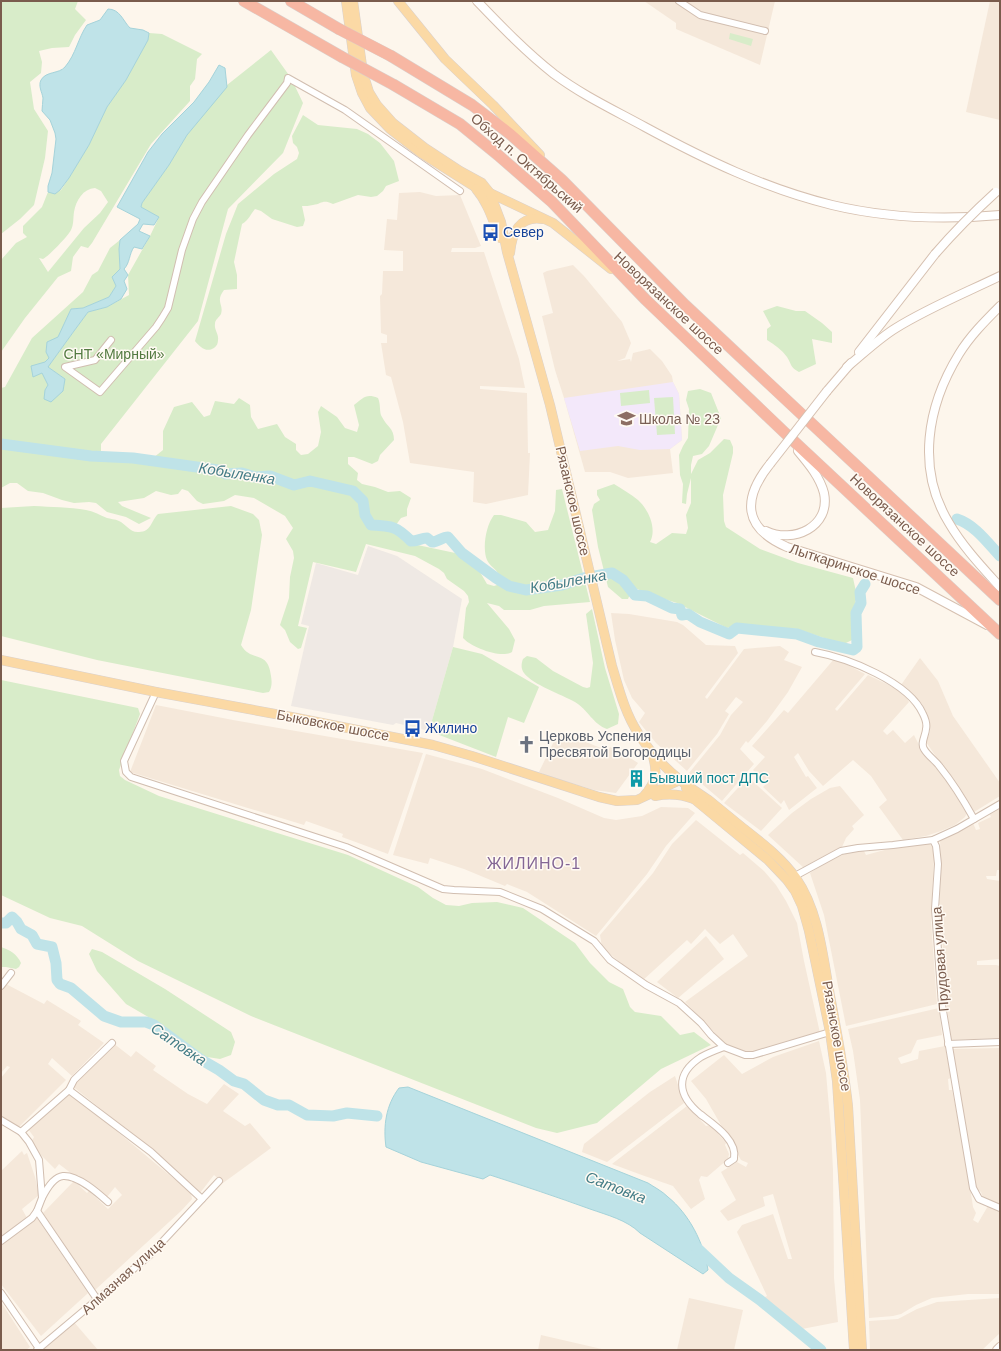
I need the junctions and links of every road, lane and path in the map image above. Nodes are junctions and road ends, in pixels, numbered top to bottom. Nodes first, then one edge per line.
1 (244, 1) edge
2 (291, 1) edge
3 (346, 1) edge
4 (353, 1) edge
5 (398, 1) edge
6 (477, 1) edge
7 (679, 1) edge
8 (765, 31) dead end
9 (562, 180) junction
10 (475, 188) junction
11 (460, 191) dead end
12 (998, 191) edge
13 (490, 193) junction
14 (584, 204) joint
15 (1000, 215) edge
16 (544, 219) junction
17 (507, 252) junction
18 (512, 270) junction
19 (1000, 276) edge
20 (646, 300) junction
21 (1000, 306) edge
22 (111, 340) dead end
23 (848, 367) junction
24 (784, 432) junction
25 (760, 528) junction
26 (1000, 587) edge
27 (1000, 600) edge
28 (997, 632) edge
29 (815, 652) dead end
30 (1, 660) edge
31 (156, 692) junction
32 (651, 752) junction
33 (680, 780) junction
34 (642, 799) junction
35 (694, 799) junction
36 (1000, 804) edge
37 (974, 818) junction
38 (933, 840) junction
39 (795, 876) junction
40 (11, 973) dead end
41 (1, 986) edge
42 (830, 1032) junction
43 (1000, 1042) edge
44 (112, 1043) dead end
45 (948, 1044) junction
46 (724, 1047) junction
47 (69, 1090) junction
48 (1, 1120) edge
49 (21, 1132) junction
50 (728, 1163) dead end
51 (219, 1181) dead end
52 (42, 1198) junction
53 (202, 1199) junction
54 (108, 1202) dead end
55 (1000, 1208) edge
56 (38, 1211) junction
57 (1, 1241) edge
58 (1, 1293) edge
59 (97, 1299) junction
60 (1000, 1347) edge
61 (39, 1349) edge
62 (854, 1350) edge
63 (862, 1350) edge
64 (998, 1350) edge

1 - 20 highway, Обход п. Октябрьский, bridge
2 - 9 highway, Обход п. Октябрьский, bridge
3 - 10 main road, Новорязанское шоссе
4 - 13 main road
5 - 9 main road
6 - 15 main road
7 - 8 street
9 - 14 highway, Обход п. Октябрьский
10 - 13 main road, Новорязанское шоссе
10 - 17 main road, Рязанское шоссе
11 - 22 street
12 - 23 main road, Лыткаринское шоссе, bridge
13 - 16 main road, Новорязанское шоссе
13 - 17 main road, Рязанское шоссе
14 - 27 highway, Новорязанское шоссе
16 - 18 main road
16 - 20 main road, Новорязанское шоссе
17 - 18 main road, Рязанское шоссе
18 - 32 main road, Рязанское шоссе
19 - 23 main road, Лыткаринское шоссе
20 - 24 highway, Новорязанское шоссе
21 - 26 main road
23 - 25 main road, Лыткаринское шоссе, bridge
24 - 25 main road, Лыткаринское шоссе
24 - 28 highway, Новорязанское шоссе
25 - 28 main road, Лыткаринское шоссе
29 - 37 street
30 - 31 main road, Быковское шоссе
31 - 34 main road, Быковское шоссе
31 - 46 street
32 - 33 main road, Рязанское шоссе
32 - 34 main road
33 - 34 main road, Быковское шоссе
33 - 35 main road, Рязанское шоссе
33 - 39 main road, Рязанское шоссе
34 - 35 main road
35 - 42 main road, Рязанское шоссе
36 - 37 street
37 - 38 street
38 - 39 street
38 - 45 street, Прудовая улица
39 - 63 main road, Рязанское шоссе
40 - 41 street
42 - 46 street
42 - 62 main road, Рязанское шоссе
43 - 45 street
44 - 47 street
45 - 55 street, Прудовая улица
46 - 50 street
47 - 49 street
47 - 53 street
48 - 49 street
49 - 52 street
51 - 53 street, Алмазная улица
52 - 54 street
52 - 56 street
53 - 59 street, Алмазная улица
56 - 57 street
56 - 59 street
58 - 61 street
59 - 61 street, Алмазная улица
60 - 64 main road

